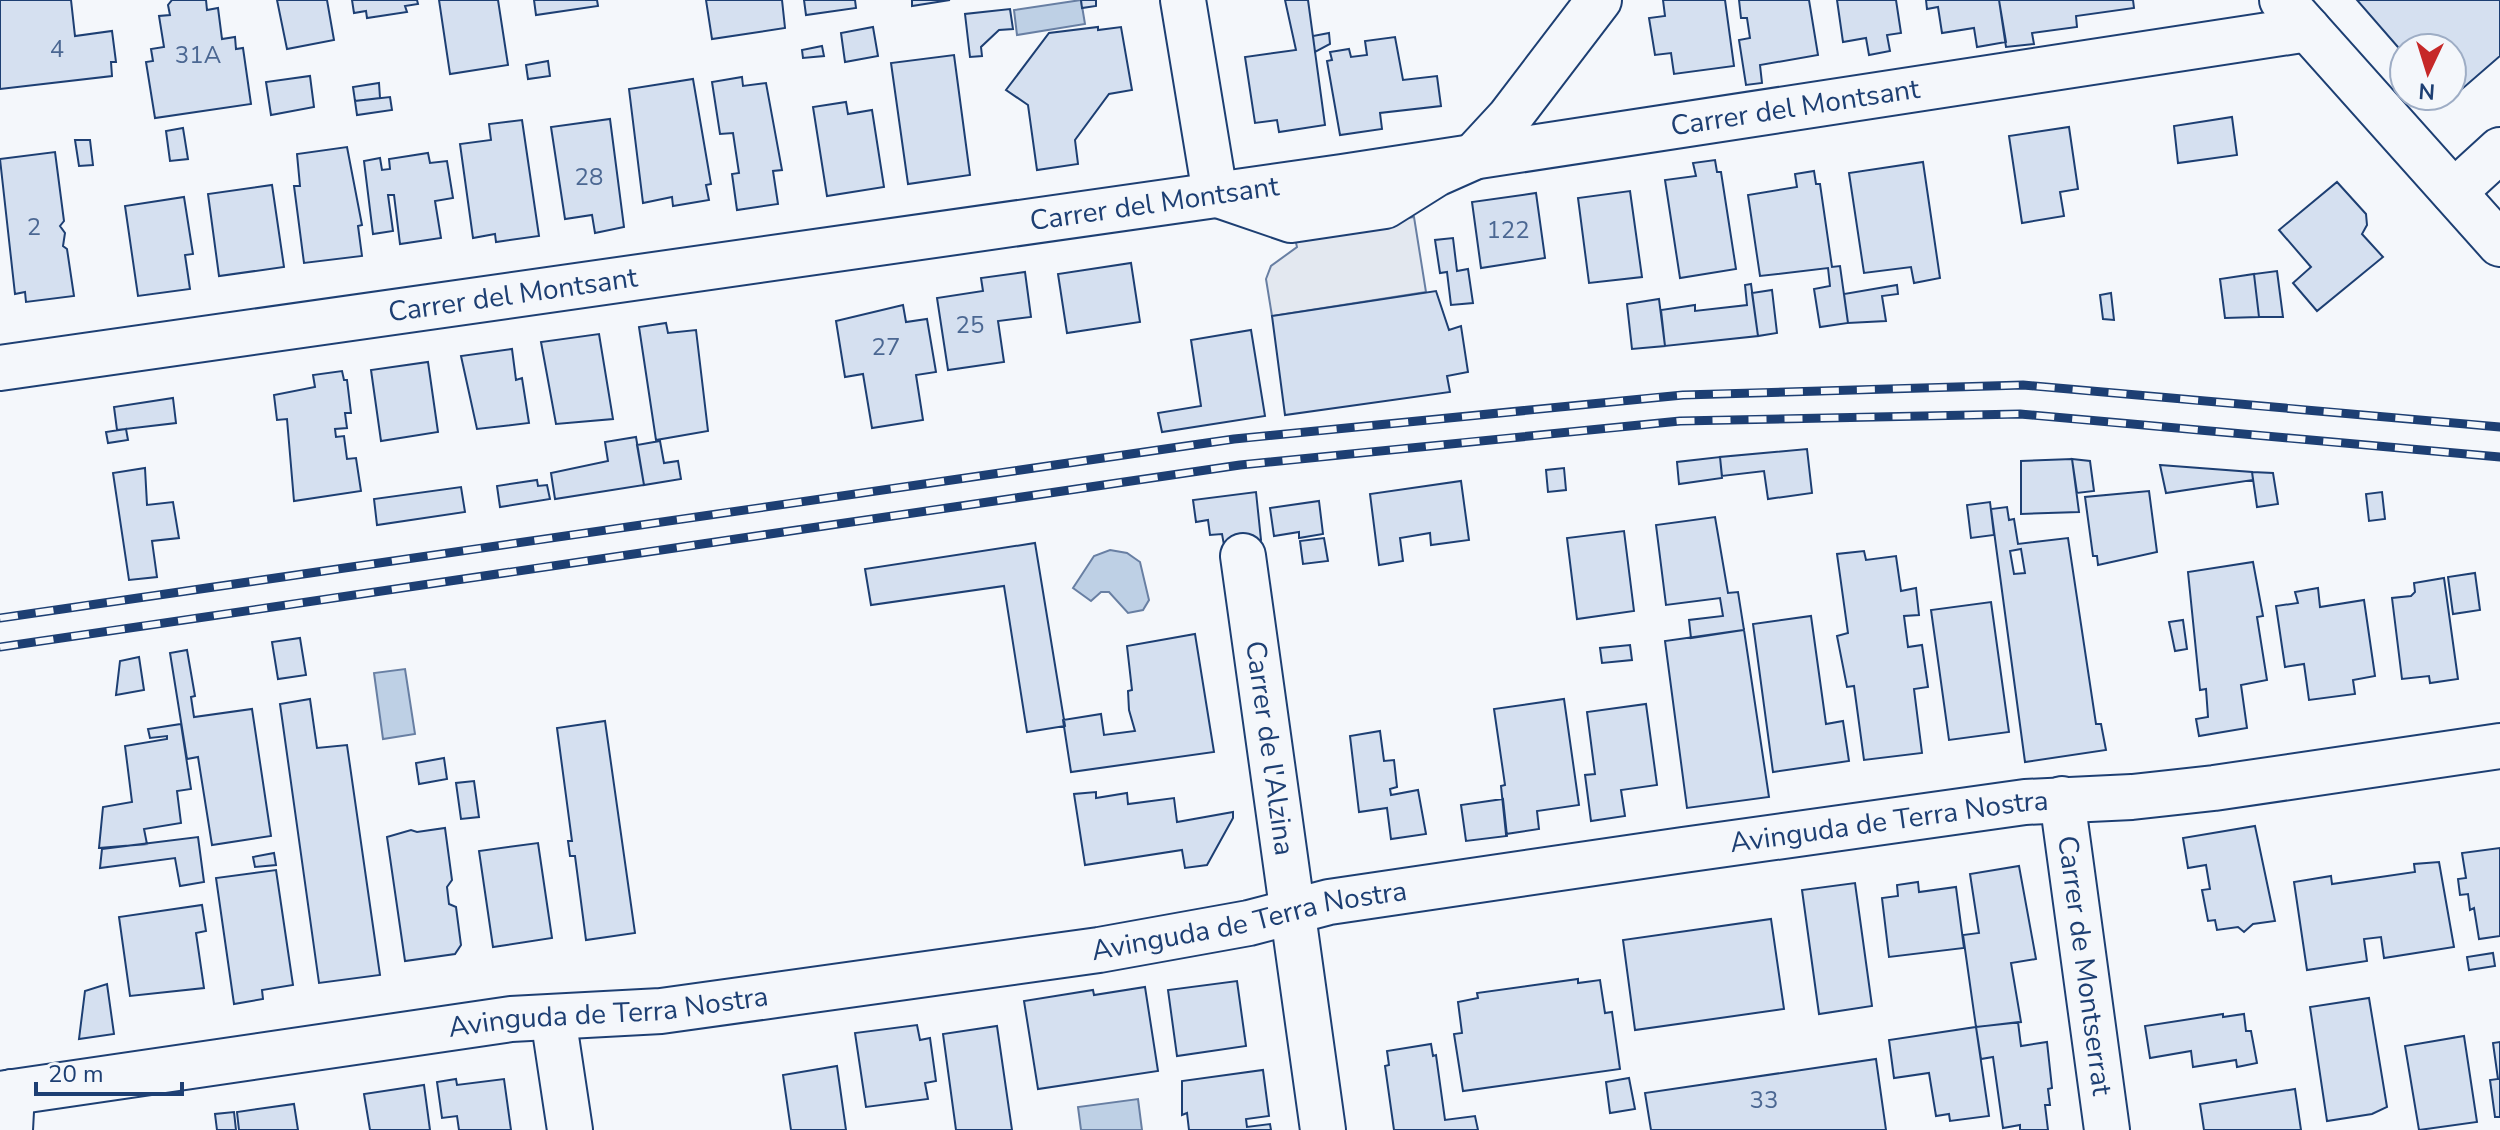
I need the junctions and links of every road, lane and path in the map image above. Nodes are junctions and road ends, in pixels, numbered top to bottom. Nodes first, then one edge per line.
1 (1183, 0) edge
2 (1599, 0) edge
3 (2295, 14) edge
4 (2500, 150) edge
5 (1472, 158) junction
6 (2454, 192) junction
7 (1215, 194) junction
8 (2500, 244) edge
9 (0, 368) edge
10 (1243, 556) dead end
11 (2500, 746) edge
12 (2062, 799) junction
13 (1292, 911) junction
14 (553, 1017) junction
15 (7, 1105) edge
16 (570, 1130) edge
17 (1323, 1130) edge
18 (2107, 1130) edge

1 - 7 street
2 - 5 street
3 - 5 street, Carrer del Montsant
3 - 6 street
4 - 6 street
5 - 7 street
6 - 8 street
7 - 9 street, Carrer del Montsant
10 - 13 street, Carrer de l'Alzina
11 - 12 street, Avinguda de Terra Nostra
12 - 13 street, Avinguda de Terra Nostra
12 - 18 street, Carrer de Montserrat
13 - 14 street, Avinguda de Terra Nostra
13 - 17 street, Carrer de l'Alzina
14 - 15 street, Avinguda de Terra Nostra
14 - 16 street

